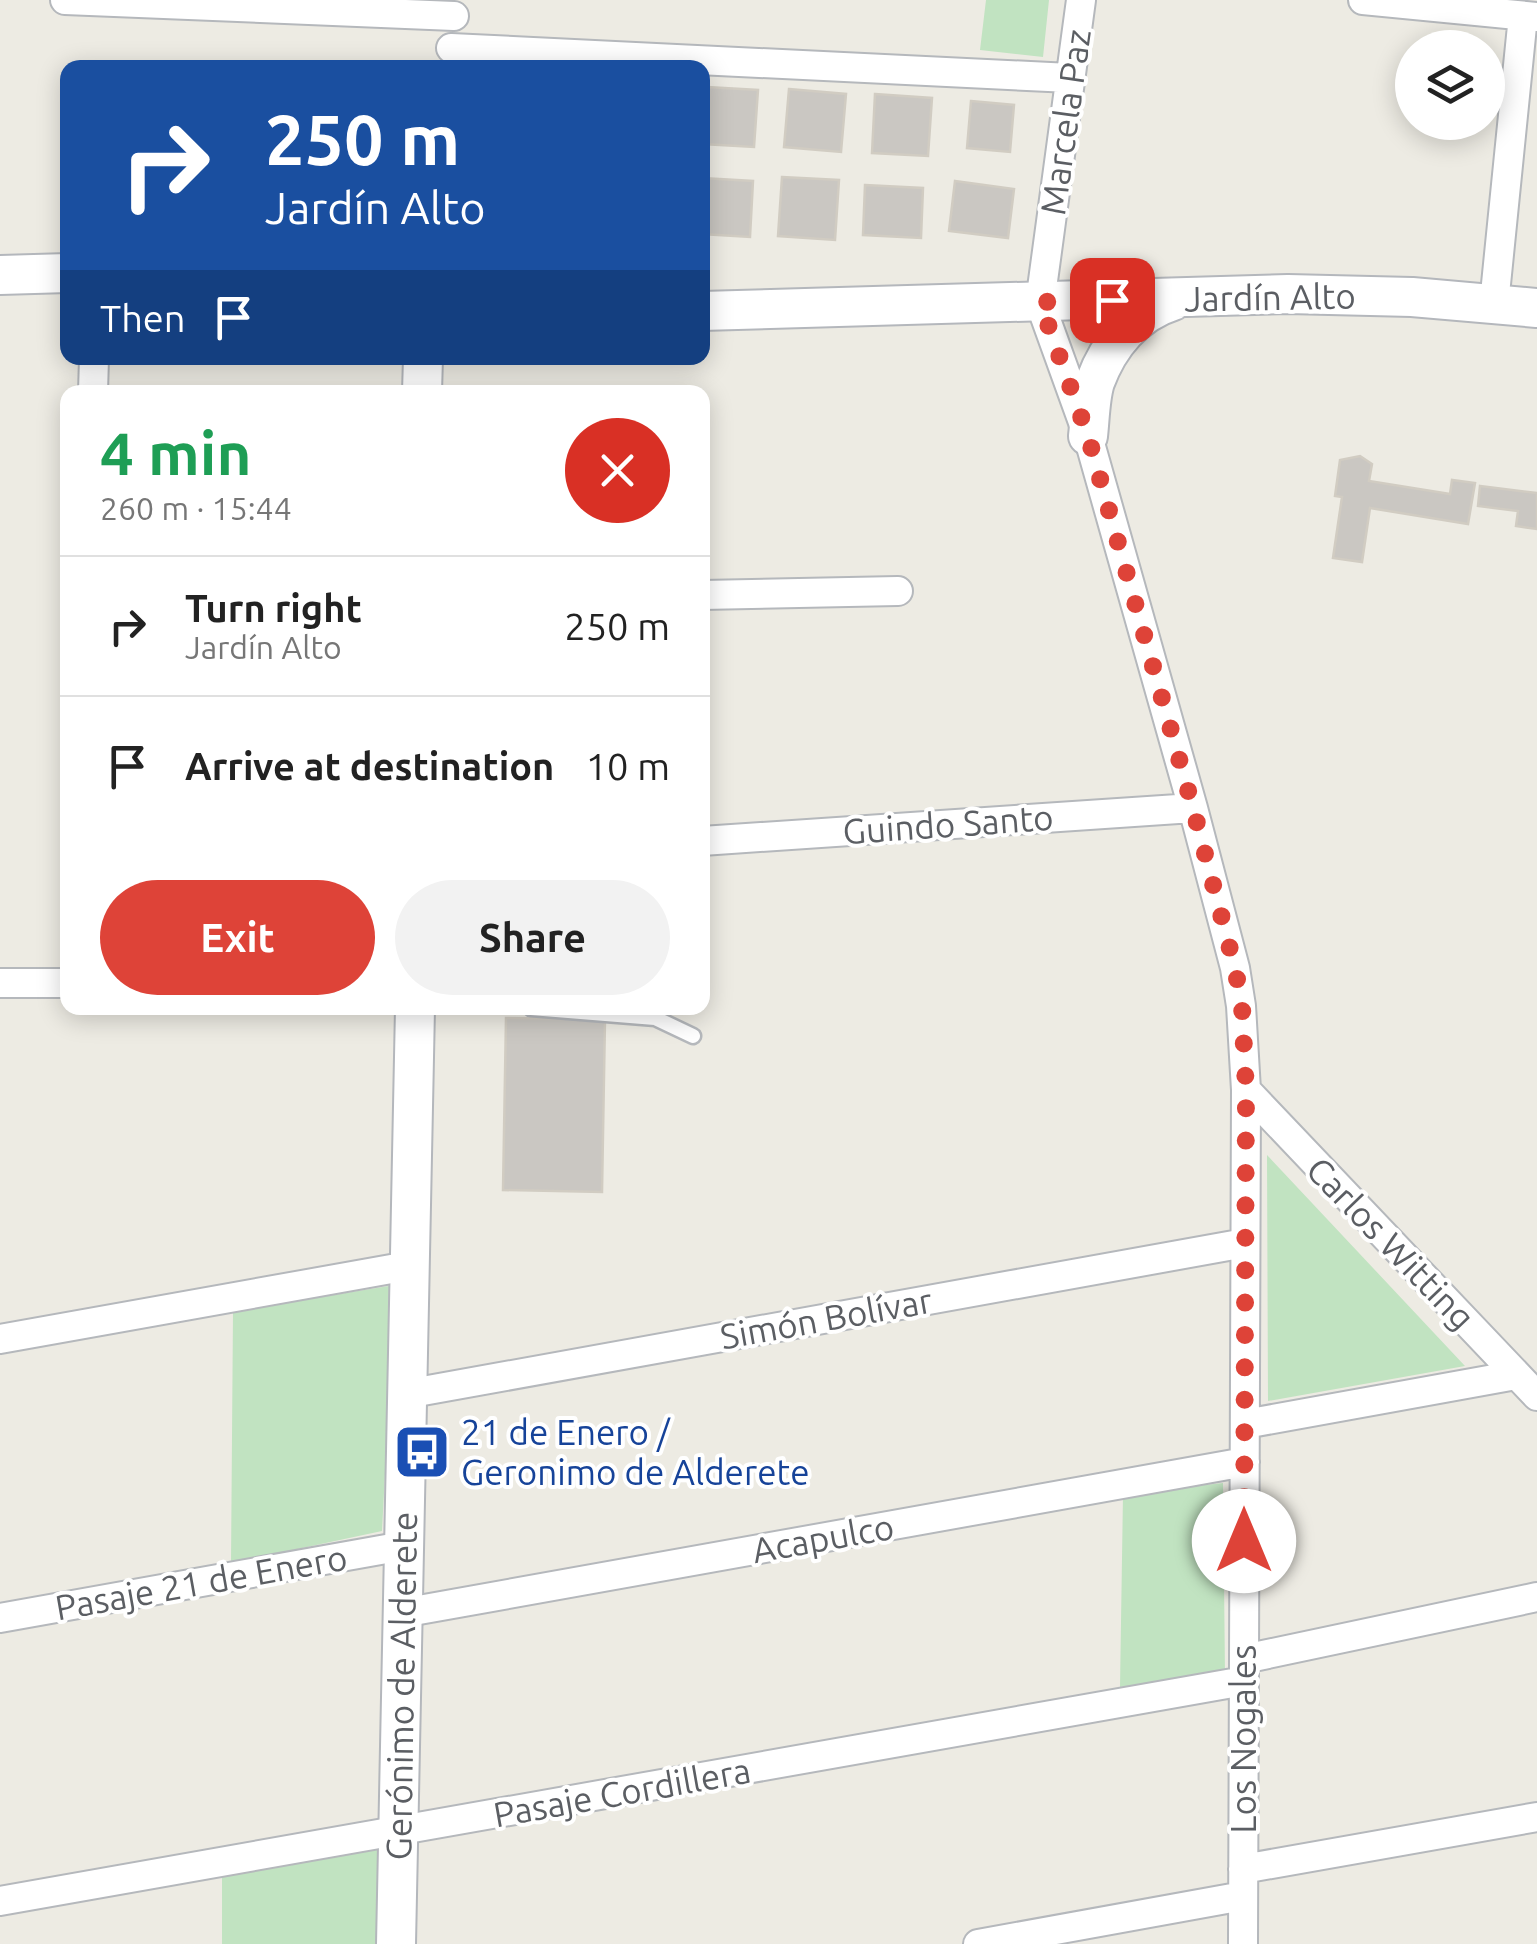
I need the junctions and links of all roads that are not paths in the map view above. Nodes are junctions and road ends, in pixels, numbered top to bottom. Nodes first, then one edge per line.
1 (66, 0) edge
2 (1081, 0) edge
3 (1362, 0) edge
4 (455, 8) edge
5 (1530, 17) edge
6 (449, 58) edge
7 (511, 60) edge
8 (710, 66) edge
9 (1070, 78) junction
10 (60, 273) edge
11 (0, 275) edge
12 (1184, 298) junction
13 (1040, 302) junction
14 (1494, 304) junction
15 (1537, 308) edge
16 (710, 311) edge
17 (1088, 436) junction
18 (898, 590) dead end
19 (710, 595) edge
20 (1193, 808) junction
21 (710, 840) edge
22 (0, 983) edge
23 (60, 983) edge
24 (415, 1015) edge
25 (618, 1015) edge
26 (693, 1036) dead end
27 (1246, 1090) junction
28 (1246, 1243) junction
29 (408, 1266) junction
30 (0, 1339) edge
31 (1516, 1374) junction
32 (406, 1394) junction
33 (1537, 1396) edge
34 (1244, 1424) junction
35 (1245, 1462) junction
36 (403, 1546) junction
37 (1537, 1597) edge
38 (402, 1613) junction
39 (0, 1618) edge
40 (1244, 1670) junction
41 (1537, 1817) edge
42 (398, 1832) junction
43 (1243, 1883) junction
44 (0, 1902) edge
45 (396, 1944) edge
46 (978, 1944) edge
47 (1243, 1944) edge

1 - 4 street
2 - 9 street, Marcela Paz
3 - 5 street
4 - 6 street
5 - 14 street
6 - 7 street
8 - 9 street
9 - 13 street, Marcela Paz
10 - 11 street
12 - 13 street, Jardín Alto
12 - 14 street, Jardín Alto
12 - 17 street
13 - 16 street, Jardín Alto
13 - 17 street, Los Nogales
14 - 15 street, Jardín Alto
17 - 20 street, Los Nogales
18 - 19 street
20 - 21 street, Guindo Santo
20 - 27 street, Los Nogales
22 - 23 street
24 - 29 street, Gerónimo de Alderete
25 - 26 lane
27 - 28 street, Los Nogales
27 - 31 street, Carlos Witting
28 - 32 street, Simón Bolívar
28 - 34 street, Los Nogales
29 - 30 street
29 - 32 street, Gerónimo de Alderete
31 - 33 street, Carlos Witting
31 - 34 street
32 - 36 street, Gerónimo de Alderete
34 - 35 street, Los Nogales
35 - 38 street, Acapulco
35 - 40 street, Los Nogales
36 - 38 street, Gerónimo de Alderete
36 - 39 street, Pasaje 21 de Enero
37 - 40 street, Pasaje Cordillera
38 - 42 street, Gerónimo de Alderete
40 - 42 street, Pasaje Cordillera
40 - 43 street, Los Nogales
41 - 43 street
42 - 44 street, Pasaje Cordillera
42 - 45 street, Gerónimo de Alderete
43 - 46 street
43 - 47 street, Los Nogales

